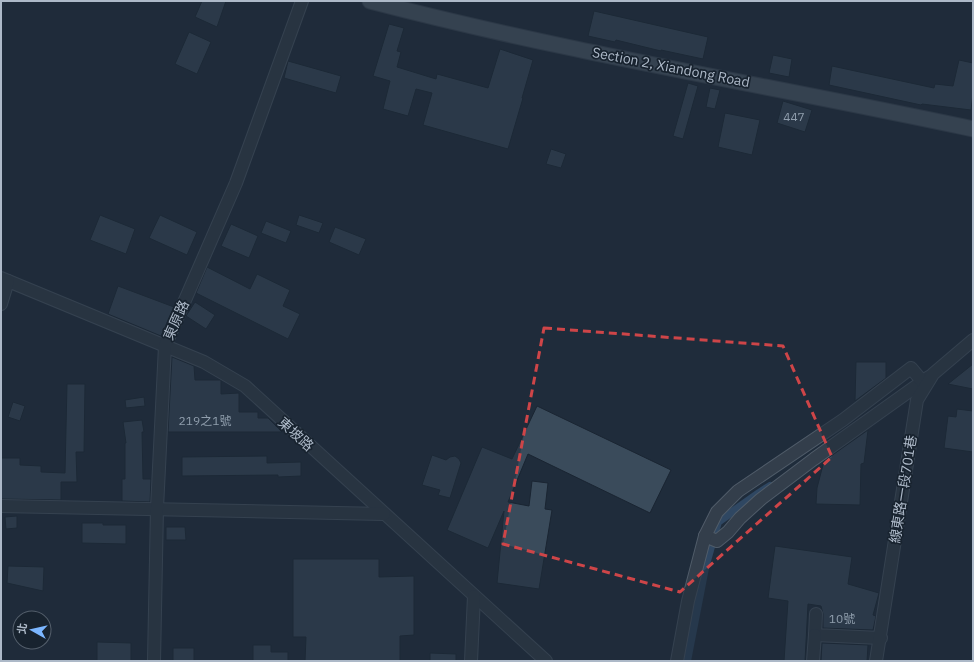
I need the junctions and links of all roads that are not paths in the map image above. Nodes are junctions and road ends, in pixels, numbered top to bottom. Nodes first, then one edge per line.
1 (302, 1) edge
2 (370, 1) edge
3 (973, 129) edge
4 (5, 279) edge
5 (1, 304) edge
6 (973, 340) edge
7 (165, 346) junction
8 (933, 374) junction
9 (922, 381) junction
10 (1, 506) edge
11 (157, 508) junction
12 (384, 514) junction
13 (705, 536) junction
14 (474, 596) junction
15 (816, 614) dead end
16 (815, 635) junction
17 (880, 638) junction
18 (154, 661) edge
19 (471, 661) edge
20 (546, 661) edge
21 (677, 661) edge
22 (814, 661) edge
23 (876, 661) edge

1 - 7 street, 東原路
2 - 3 main road, Section 2, Xiandong Road
4 - 5 street
4 - 7 street, 東坡路
6 - 8 street, 線東路一段701巷
7 - 11 street, 東原路
7 - 12 street, 東坡路
8 - 9 street
8 - 17 street, 線東路一段701巷
9 - 13 street
9 - 13 street
10 - 11 street
11 - 12 street
11 - 18 street, 東原路
12 - 14 street, 東坡路
13 - 21 street
14 - 19 street
14 - 20 street, 東坡路
15 - 16 street
16 - 17 street
16 - 22 street
17 - 23 street, 線東路一段701巷

